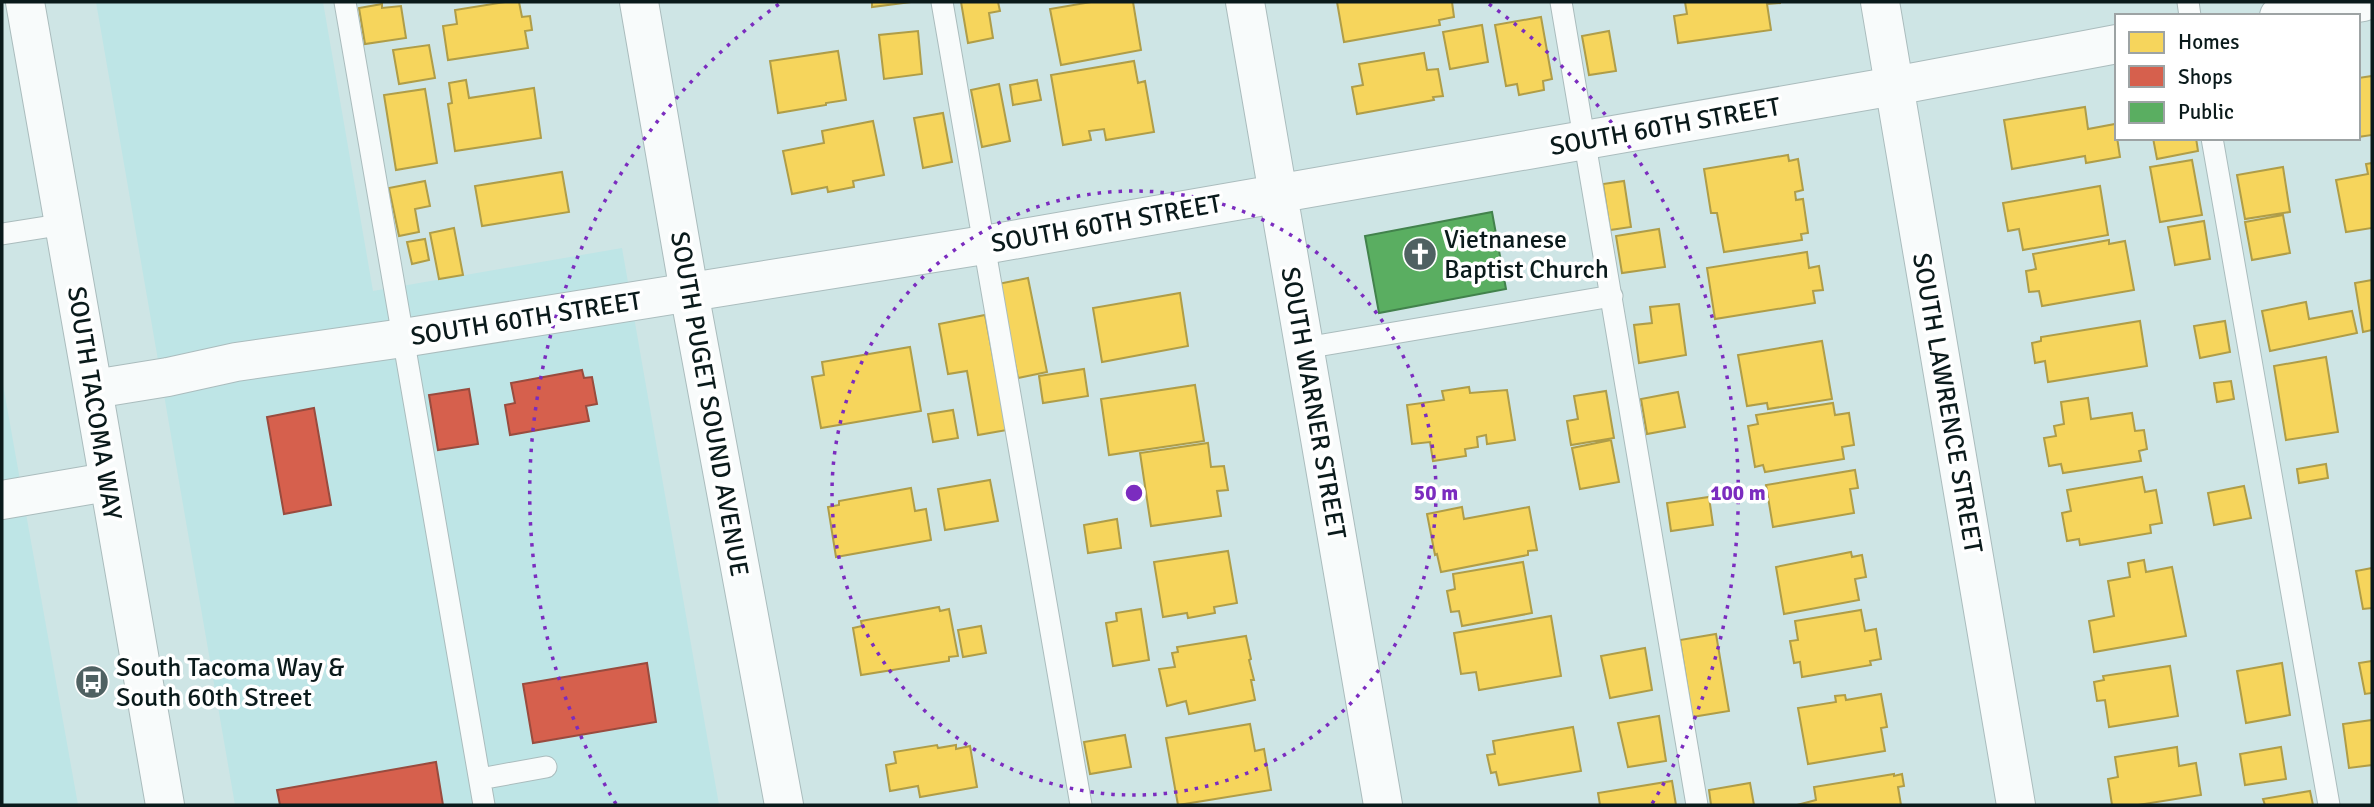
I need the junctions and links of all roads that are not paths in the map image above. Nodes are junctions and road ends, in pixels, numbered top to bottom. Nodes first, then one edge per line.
1 (24, 2) edge
2 (345, 2) edge
3 (639, 2) edge
4 (942, 2) edge
5 (1245, 2) edge
6 (1561, 2) edge
7 (1880, 2) edge
8 (2363, 2) edge
9 (2291, 14) edge
10 (2115, 44) edge
11 (1894, 86) junction
12 (1586, 139) junction
13 (2212, 140) edge
14 (1278, 194) junction
15 (65, 224) junction
16 (2, 234) edge
17 (984, 245) junction
18 (689, 292) junction
19 (1612, 296) junction
20 (403, 338) junction
21 (1305, 348) junction
22 (94, 389) junction
23 (107, 482) junction
24 (2, 500) edge
25 (546, 766) dead end
26 (480, 779) junction
27 (165, 805) edge
28 (484, 805) edge
29 (784, 805) edge
30 (1081, 805) edge
31 (1383, 805) edge
32 (1697, 805) edge
33 (2017, 805) edge
34 (2329, 805) edge

1 - 15 street, SOUTH TACOMA WAY
2 - 20 lane
3 - 18 street, SOUTH PUGET SOUND AVENUE
4 - 17 lane
5 - 14 street, SOUTH WARNER STREET
6 - 12 lane
7 - 11 street, SOUTH LAWRENCE STREET
8 - 9 street
10 - 11 street, SOUTH 60TH STREET
11 - 12 street, SOUTH 60TH STREET
11 - 33 street, SOUTH LAWRENCE STREET
12 - 14 street, SOUTH 60TH STREET
12 - 19 lane
13 - 34 lane
14 - 17 street, SOUTH 60TH STREET
14 - 21 street, SOUTH WARNER STREET
15 - 16 lane
15 - 22 street, SOUTH TACOMA WAY
17 - 18 street, SOUTH 60TH STREET
17 - 30 lane
18 - 20 street, SOUTH 60TH STREET
18 - 29 street, SOUTH PUGET SOUND AVENUE
19 - 21 lane
19 - 32 lane
20 - 22 street, SOUTH 60TH STREET
20 - 26 lane
21 - 31 street, SOUTH WARNER STREET
22 - 23 street, SOUTH TACOMA WAY
23 - 24 street
23 - 27 street, SOUTH TACOMA WAY
25 - 26 lane
26 - 28 lane

